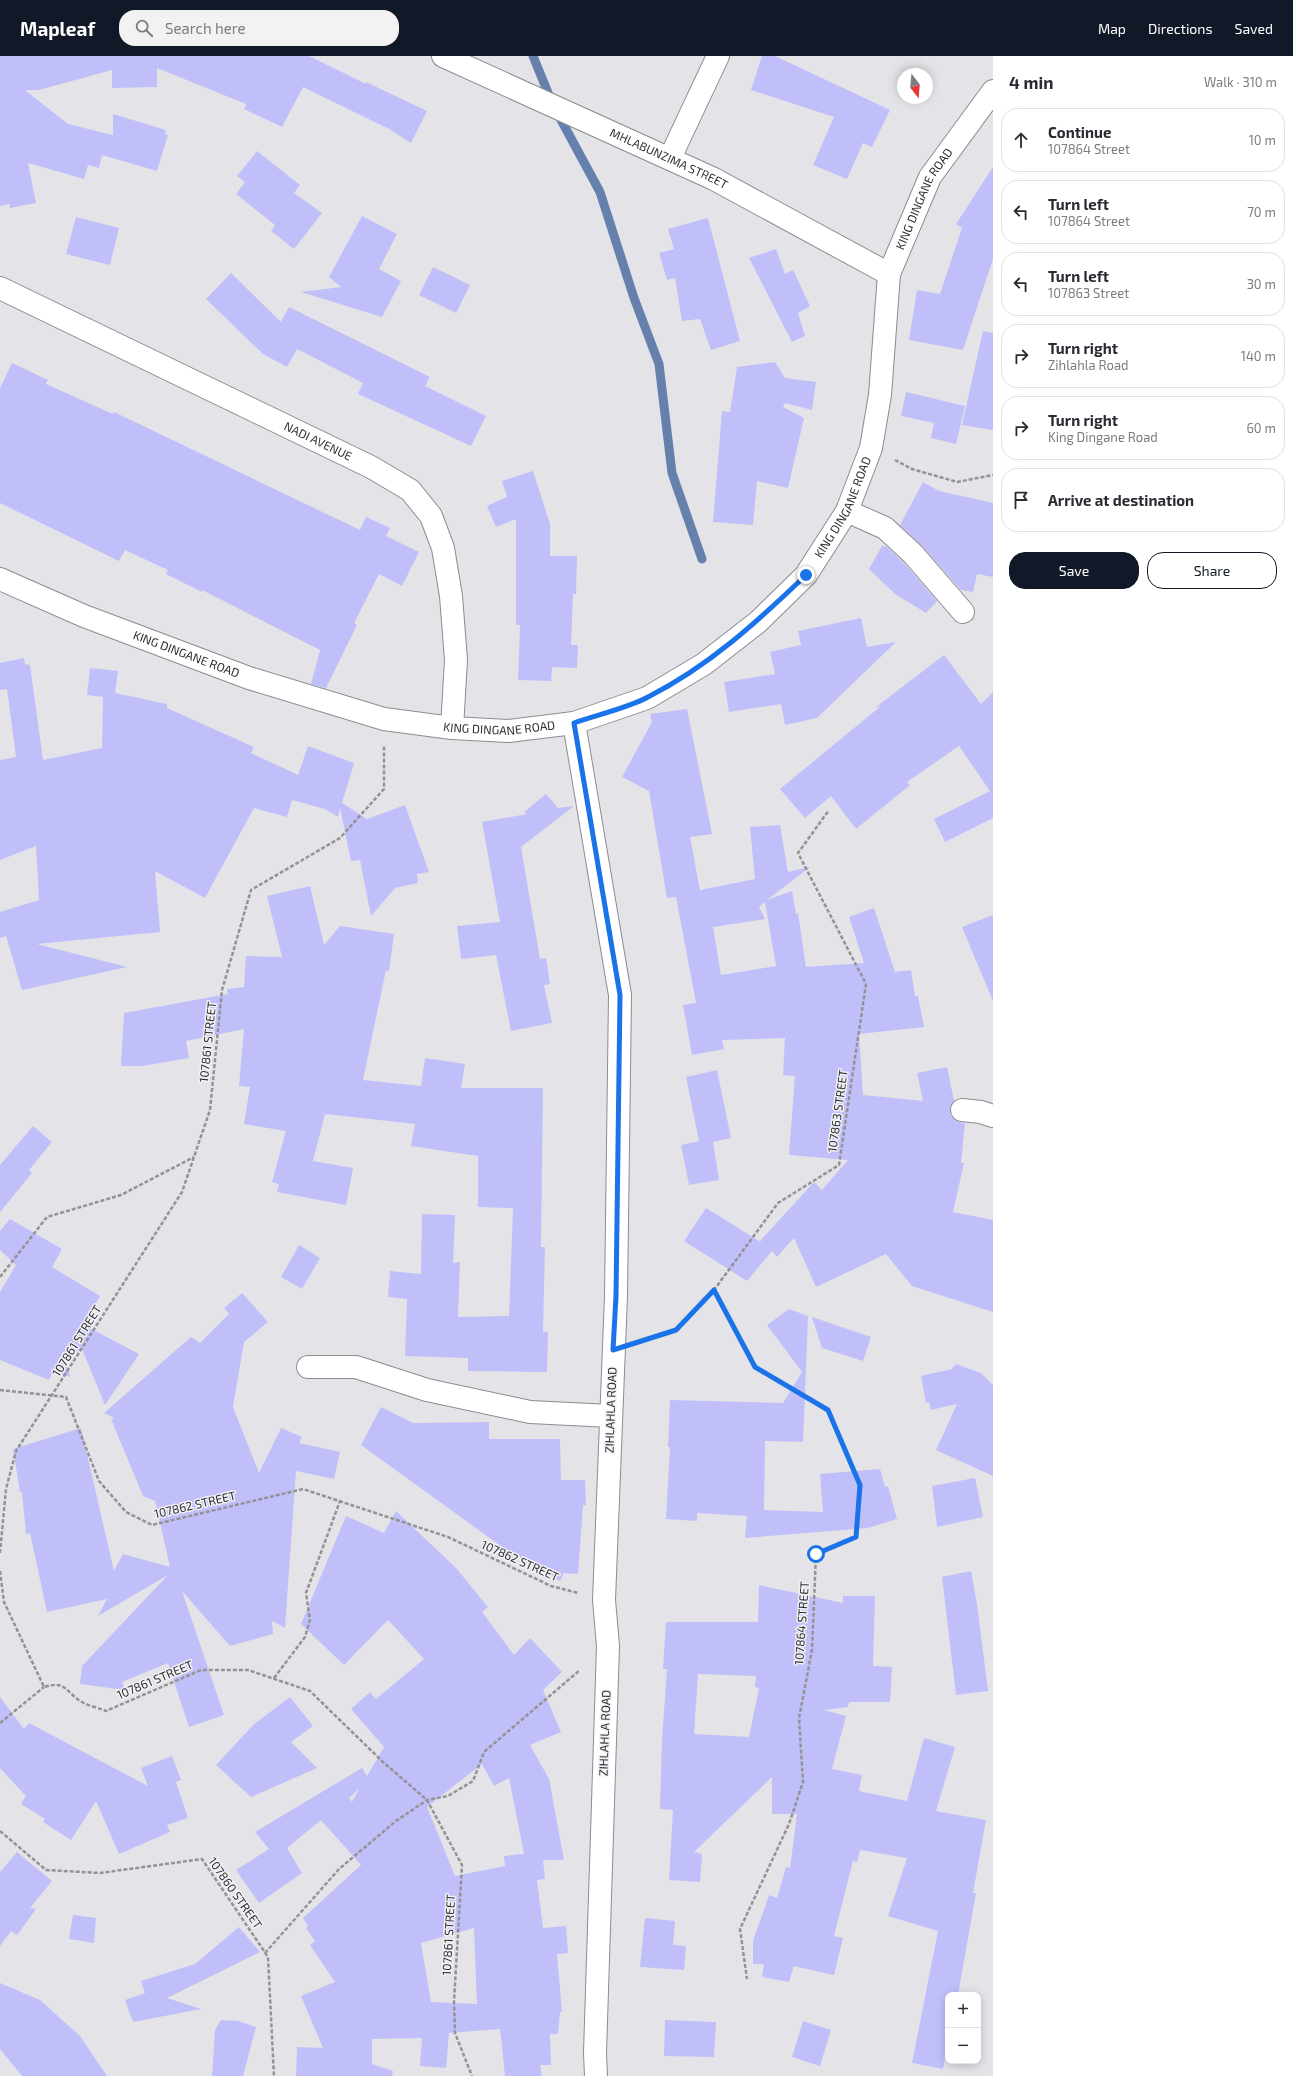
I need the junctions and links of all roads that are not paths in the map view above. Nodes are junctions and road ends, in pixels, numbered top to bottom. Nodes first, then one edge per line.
1 (443, 56) edge
2 (718, 56) edge
3 (993, 91) edge
4 (670, 158) junction
5 (889, 274) junction
6 (0, 288) edge
7 (847, 511) junction
8 (0, 579) edge
9 (963, 612) dead end
10 (574, 723) junction
11 (452, 728) junction
12 (962, 1110) dead end
13 (993, 1116) edge
14 (308, 1367) dead end
15 (611, 1416) junction
16 (596, 2076) edge

1 - 4 street, MHLABUNZIMA STREET
2 - 4 street
3 - 5 street, KING DINGANE ROAD
4 - 5 street, MHLABUNZIMA STREET
5 - 7 street, KING DINGANE ROAD
6 - 11 street, NADI AVENUE
7 - 9 street
7 - 10 street, KING DINGANE ROAD
8 - 11 street, KING DINGANE ROAD
10 - 11 street, KING DINGANE ROAD
10 - 15 street, ZIHLAHLA ROAD
12 - 13 street
14 - 15 street
15 - 16 street, ZIHLAHLA ROAD

